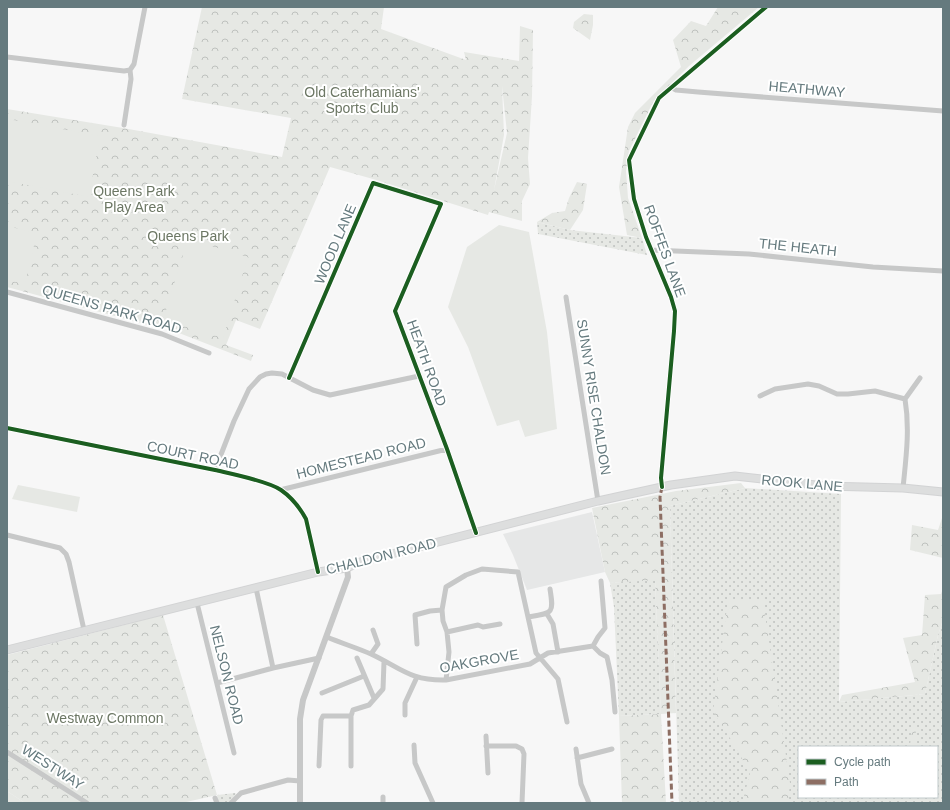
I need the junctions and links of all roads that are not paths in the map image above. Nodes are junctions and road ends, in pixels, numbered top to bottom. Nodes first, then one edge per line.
1 (145, 7) edge
2 (766, 7) edge
3 (7, 57) edge
4 (130, 70) junction
5 (670, 87) junction
6 (943, 112) edge
7 (124, 125) dead end
8 (441, 204) joint
9 (651, 250) junction
10 (943, 270) edge
11 (7, 292) edge
12 (566, 297) dead end
13 (209, 353) dead end
14 (419, 376) junction
15 (289, 378) junction
16 (920, 378) dead end
17 (760, 396) dead end
18 (905, 399) junction
19 (7, 428) edge
20 (447, 449) junction
21 (215, 470) junction
22 (662, 486) junction
23 (903, 488) junction
24 (280, 490) junction
25 (943, 492) edge
26 (598, 501) junction
27 (476, 533) junction
28 (7, 535) edge
29 (347, 568) junction
30 (318, 572) junction
31 (601, 581) dead end
32 (256, 588) junction
33 (550, 589) dead end
34 (197, 603) junction
35 (442, 610) junction
36 (548, 614) junction
37 (528, 617) junction
38 (500, 624) dead end
39 (84, 630) junction
40 (373, 630) dead end
41 (447, 632) junction
42 (327, 637) junction
43 (417, 644) dead end
44 (593, 646) junction
45 (7, 650) edge
46 (558, 652) junction
47 (371, 654) junction
48 (319, 658) junction
49 (357, 658) dead end
50 (540, 658) junction
51 (384, 662) junction
52 (273, 668) junction
53 (364, 676) junction
54 (417, 678) junction
55 (446, 680) junction
56 (217, 683) junction
57 (322, 693) dead end
58 (374, 698) junction
59 (615, 712) dead end
60 (405, 714) dead end
61 (351, 716) junction
62 (567, 722) dead end
63 (486, 736) dead end
64 (414, 745) dead end
65 (486, 746) junction
66 (576, 749) dead end
67 (612, 749) dead end
68 (7, 752) edge
69 (234, 753) dead end
70 (577, 758) junction
71 (319, 766) dead end
72 (350, 766) dead end
73 (488, 774) dead end
74 (300, 781) junction
75 (87, 803) edge
76 (231, 803) edge
77 (300, 803) edge
78 (433, 803) edge
79 (522, 803) edge
80 (589, 803) edge

1 - 4 street
2 - 5 street, ROFFES LANE
3 - 4 street
4 - 7 street
5 - 6 street, HEATHWAY
5 - 9 street, ROFFES LANE
8 - 14 street, HEATH ROAD
8 - 15 street, WOOD LANE
9 - 10 street, THE HEATH
9 - 22 street, ROFFES LANE
11 - 13 street, QUEENS PARK ROAD
12 - 26 street, SUNNY RISE CHALDON
14 - 15 street
14 - 20 street, HEATH ROAD
15 - 21 street
16 - 18 street
17 - 18 street
18 - 23 street
19 - 21 street, COURT ROAD
20 - 24 street, HOMESTEAD ROAD
20 - 27 street, HEATH ROAD
21 - 24 street, COURT ROAD
22 - 23 main road, ROOK LANE
22 - 26 main road, CHALDON ROAD
23 - 25 main road, ROOK LANE
24 - 30 street, COURT ROAD
26 - 27 main road, CHALDON ROAD
27 - 29 main road, CHALDON ROAD
28 - 39 street
29 - 30 main road, CHALDON ROAD
29 - 42 street
30 - 32 main road, CHALDON ROAD
31 - 44 street
32 - 34 main road, CHALDON ROAD
32 - 52 street
33 - 36 street
34 - 39 main road, CHALDON ROAD
34 - 56 street, NELSON ROAD
35 - 37 street
35 - 41 street
35 - 43 street
36 - 37 street
36 - 46 street
37 - 50 street
38 - 41 street
39 - 45 main road, CHALDON ROAD
40 - 47 street
41 - 55 street
42 - 47 street, OAKGROVE
42 - 48 street
44 - 46 street, OAKGROVE
44 - 59 street
46 - 50 street, OAKGROVE
47 - 51 street, OAKGROVE
48 - 52 street
48 - 74 street
49 - 53 street
50 - 55 street, OAKGROVE
50 - 62 street
51 - 54 street, OAKGROVE
51 - 58 street
52 - 56 street
53 - 57 street
53 - 58 street
54 - 55 street, OAKGROVE
54 - 60 street
56 - 69 street, NELSON ROAD
58 - 61 street
61 - 71 street
61 - 72 street
63 - 65 street
64 - 78 street
65 - 73 street
65 - 79 street
66 - 70 street
67 - 70 street
68 - 75 street, WESTWAY
70 - 80 street
74 - 76 street
74 - 77 street

